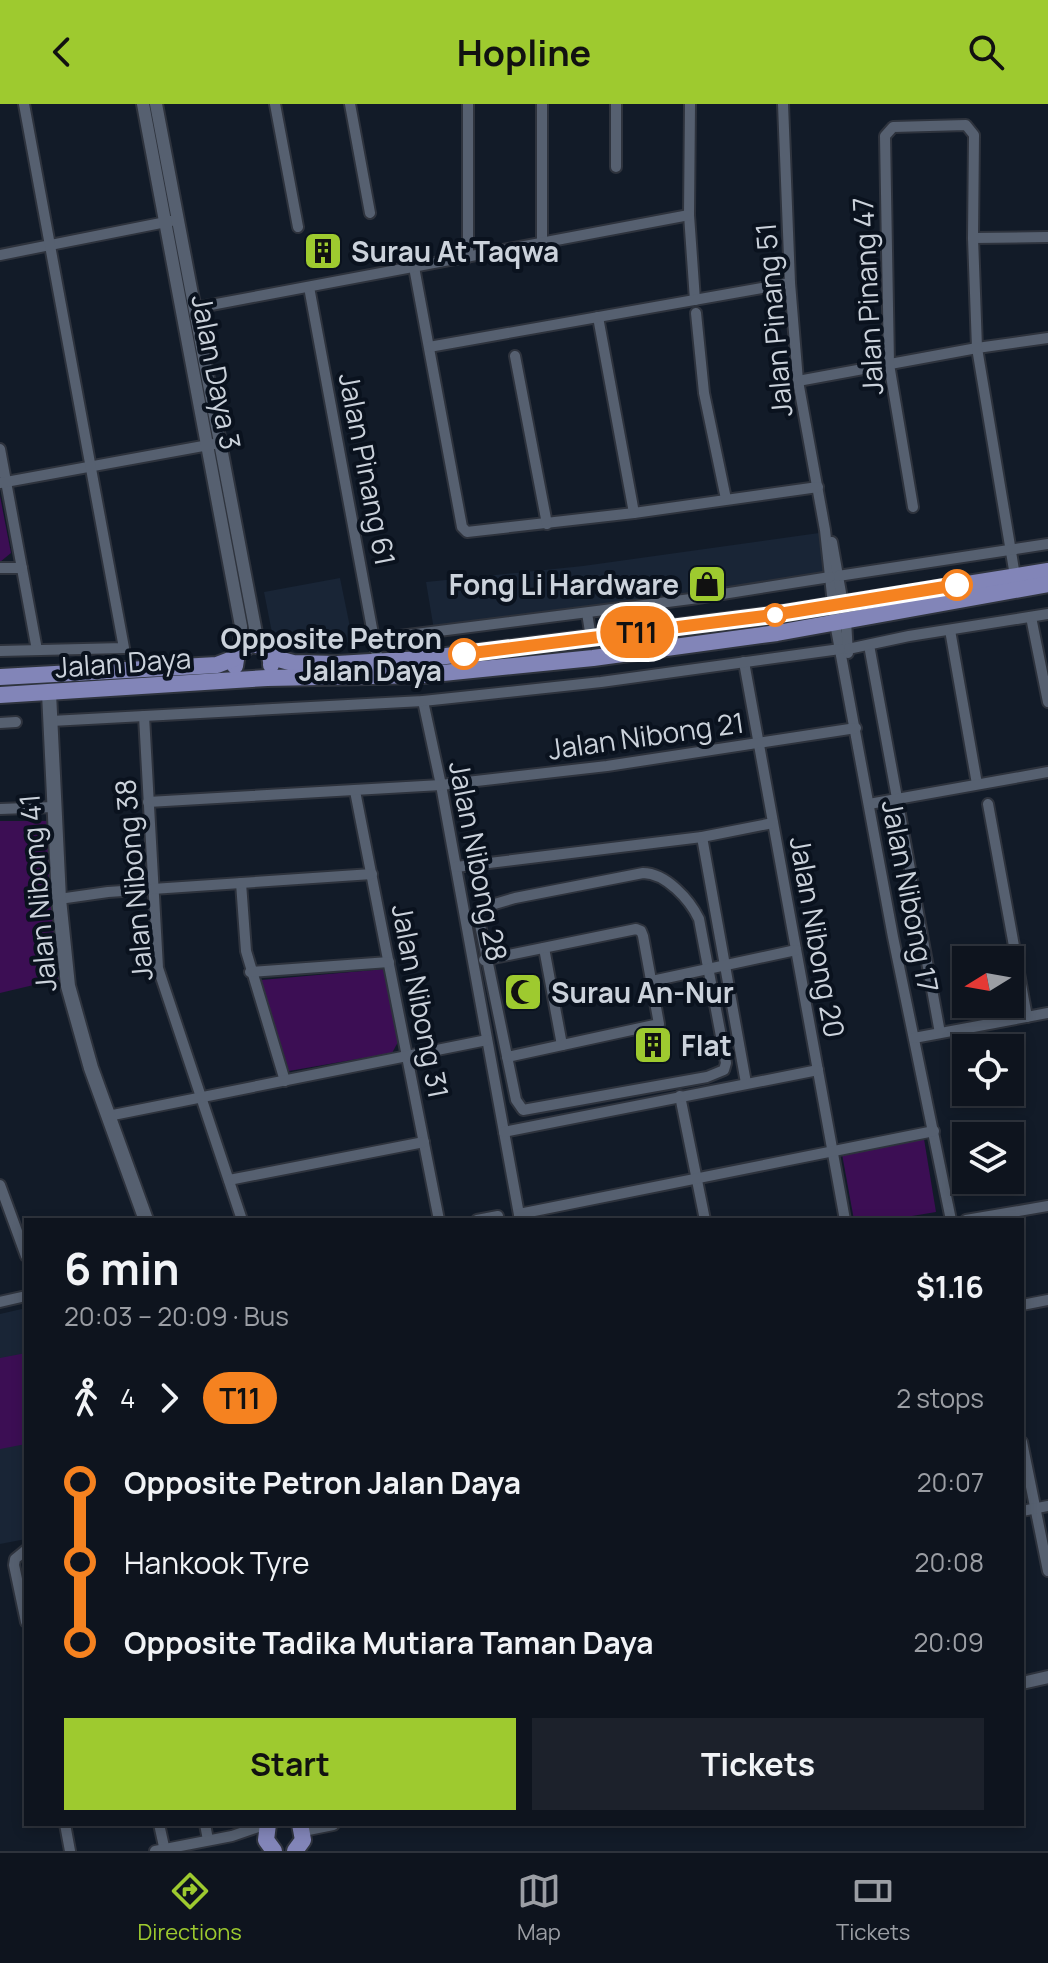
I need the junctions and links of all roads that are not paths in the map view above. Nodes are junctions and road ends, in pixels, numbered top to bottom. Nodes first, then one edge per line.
1 (24, 104) edge
2 (143, 104) edge
3 (156, 104) edge
4 (275, 104) edge
5 (350, 104) edge
6 (468, 104) edge
7 (542, 104) edge
8 (616, 104) edge
9 (690, 104) edge
10 (783, 104) edge
11 (616, 167) dead end
12 (370, 213) dead end
13 (689, 215) junction
14 (171, 221) junction
15 (298, 227) dead end
16 (1048, 237) edge
17 (973, 238) junction
18 (542, 243) junction
19 (51, 246) junction
20 (0, 255) edge
21 (468, 257) junction
22 (414, 267) junction
23 (790, 283) junction
24 (309, 287) junction
25 (695, 300) junction
26 (195, 308) junction
27 (696, 313) dead end
28 (598, 317) junction
29 (1048, 338) edge
30 (429, 347) junction
31 (977, 348) junction
32 (515, 356) dead end
33 (889, 364) junction
34 (798, 381) junction
35 (220, 443) junction
36 (207, 446) junction
37 (0, 449) edge
38 (91, 466) junction
39 (3, 483) edge
40 (818, 487) junction
41 (726, 499) junction
42 (913, 507) dead end
43 (634, 513) junction
44 (547, 524) junction
45 (1048, 544) edge
46 (1010, 549) junction
47 (0, 568) edge
48 (22, 568) junction
49 (1048, 571) edge
50 (1015, 576) junction
51 (834, 577) junction
52 (1048, 584) edge
53 (587, 613) junction
54 (839, 613) junction
55 (1048, 614) edge
56 (1031, 617) junction
57 (950, 630) junction
58 (591, 638) junction
59 (376, 639) junction
60 (869, 645) junction
61 (844, 649) junction
62 (37, 650) junction
63 (0, 651) edge
64 (267, 652) junction
65 (237, 654) junction
66 (378, 661) junction
67 (744, 662) junction
68 (0, 677) edge
69 (255, 679) junction
70 (1047, 689) edge
71 (49, 693) junction
72 (0, 695) edge
73 (423, 701) junction
74 (1048, 702) edge
75 (144, 716) junction
76 (51, 721) junction
77 (16, 722) dead end
78 (0, 723) edge
79 (856, 728) junction
80 (759, 744) junction
81 (1048, 772) edge
82 (977, 784) junction
83 (441, 785) junction
84 (355, 791) junction
85 (897, 799) junction
86 (148, 802) junction
87 (869, 804) junction
88 (988, 804) dead end
89 (54, 807) junction
90 (0, 809) edge
91 (773, 823) junction
92 (702, 837) junction
93 (456, 867) junction
94 (372, 874) junction
95 (241, 883) junction
96 (152, 889) junction
97 (59, 899) junction
98 (544, 948) junction
99 (796, 950) junction
100 (488, 959) junction
101 (389, 962) junction
102 (474, 963) junction
103 (725, 963) junction
104 (708, 968) junction
105 (250, 972) junction
106 (652, 981) junction
107 (1048, 1013) edge
108 (1027, 1017) junction
109 (940, 1033) junction
110 (914, 1038) junction
111 (487, 1040) junction
112 (562, 1045) junction
113 (407, 1056) junction
114 (507, 1057) junction
115 (818, 1070) junction
116 (285, 1081) junction
117 (746, 1083) junction
118 (680, 1096) junction
119 (201, 1097) junction
120 (108, 1116) junction
121 (934, 1131) junction
122 (504, 1132) junction
123 (424, 1142) junction
124 (833, 1151) junction
125 (696, 1179) junction
126 (229, 1180) junction
127 (0, 1185) edge
128 (1048, 1206) edge
129 (4, 1207) edge
130 (498, 1216) dead end
131 (520, 1217) edge
132 (145, 1218) edge
133 (241, 1218) edge
134 (439, 1218) edge
135 (488, 1218) edge
136 (705, 1218) edge
137 (845, 1218) edge
138 (951, 1218) edge
139 (978, 1218) edge
140 (24, 1252) edge
141 (24, 1296) edge
142 (1048, 1300) edge
143 (0, 1302) edge
144 (1024, 1305) edge
145 (1024, 1452) edge
146 (1048, 1506) edge
147 (1035, 1508) junction
148 (1024, 1511) edge
149 (22, 1553) edge
150 (1048, 1571) edge
151 (24, 1612) edge
152 (1048, 1677) edge
153 (1024, 1683) edge
154 (65, 1826) edge
155 (159, 1826) edge
156 (205, 1826) edge
157 (261, 1826) edge
158 (267, 1826) edge
159 (302, 1827) edge
160 (232, 1836) junction
161 (208, 1840) junction
162 (271, 1849) edge
163 (161, 1850) edge
164 (298, 1850) edge
165 (70, 1851) edge

1 - 19 street
2 - 14 street, Jalan Daya 3
3 - 14 street, Jalan Daya 3
4 - 15 street
5 - 12 street
6 - 21 street
7 - 18 street
8 - 11 street
9 - 13 street
10 - 23 street, Jalan Pinang 51
13 - 18 street
13 - 25 street
14 - 19 street
14 - 26 street, Jalan Daya 3
14 - 36 street, Jalan Daya 3
16 - 17 street
17 - 31 street
17 - 33 street, Jalan Pinang 47
18 - 21 street
19 - 20 street
19 - 38 street
21 - 22 street
22 - 24 street
22 - 30 street
23 - 25 street
23 - 34 street, Jalan Pinang 51
24 - 26 street
24 - 59 street, Jalan Pinang 61
25 - 28 street
26 - 35 street, Jalan Daya 3
27 - 41 street
28 - 30 street
28 - 43 street
29 - 31 street
30 - 44 street
31 - 33 street
31 - 46 street
32 - 44 street
33 - 34 street
33 - 42 street, Jalan Pinang 47
34 - 40 street, Jalan Pinang 51
35 - 36 street
35 - 64 street, Jalan Daya 3
36 - 38 street
36 - 65 street, Jalan Daya 3
37 - 39 street
38 - 39 street
38 - 62 street
39 - 48 street
40 - 41 street
40 - 51 street, Jalan Pinang 51
41 - 43 street
43 - 44 street
45 - 46 street
46 - 50 street
46 - 51 street
47 - 48 street
48 - 62 street
49 - 50 main road, Jalan Daya
50 - 54 main road, Jalan Daya
51 - 53 street
51 - 54 street, Jalan Pinang 51
52 - 54 main road, Jalan Daya
53 - 58 street
53 - 59 street
54 - 58 main road, Jalan Daya
54 - 61 street, Jalan Pinang 51
54 - 69 main road, Jalan Daya
55 - 56 street
56 - 57 street
56 - 70 street
57 - 60 street
57 - 82 street
58 - 66 main road, Jalan Daya
59 - 66 street, Jalan Pinang 61
60 - 61 street
60 - 85 street
61 - 67 street
61 - 79 street, Jalan Nibong 17
62 - 63 street
64 - 65 main road
64 - 66 main road, Jalan Daya
64 - 69 main road
65 - 68 main road, Jalan Daya
65 - 69 main road
67 - 73 street
67 - 80 street, Jalan Nibong 20
69 - 71 main road, Jalan Daya
70 - 74 street
71 - 72 main road, Jalan Daya
71 - 76 main road, Jalan Nibong 41
73 - 75 street
73 - 83 street, Jalan Nibong 28
75 - 76 street
75 - 86 street, Jalan Nibong 38
76 - 89 main road, Jalan Nibong 41
77 - 78 street
79 - 80 street, Jalan Nibong 21
79 - 87 street, Jalan Nibong 17
80 - 83 street, Jalan Nibong 21
80 - 91 street, Jalan Nibong 20
81 - 82 street
82 - 85 street
83 - 84 street, Jalan Nibong 21
83 - 93 street, Jalan Nibong 28
84 - 86 street, Jalan Nibong 21
84 - 94 street, Jalan Nibong 31
85 - 87 street
85 - 109 street
86 - 96 street, Jalan Nibong 38
87 - 110 street, Jalan Nibong 17
88 - 108 street
89 - 90 street
89 - 97 main road, Jalan Nibong 41
91 - 92 street
91 - 99 street, Jalan Nibong 20
92 - 93 street
92 - 103 street
93 - 102 street, Jalan Nibong 28
94 - 95 street
94 - 101 street, Jalan Nibong 31
95 - 96 street
95 - 105 street
96 - 97 street
96 - 119 street, Jalan Nibong 38
97 - 120 main road, Jalan Nibong 41
98 - 100 street
98 - 106 street
98 - 112 street
99 - 103 street
99 - 115 street, Jalan Nibong 20
100 - 102 street
100 - 104 street
100 - 114 street
101 - 105 street
101 - 113 street, Jalan Nibong 31
102 - 111 street, Jalan Nibong 28
103 - 104 street
103 - 117 street
104 - 106 street
104 - 114 street
105 - 116 street
106 - 112 street
107 - 108 street
108 - 109 street
109 - 110 street
110 - 121 street, Jalan Nibong 17
111 - 113 street
111 - 122 street, Jalan Nibong 28
112 - 114 street
113 - 116 street
113 - 123 street, Jalan Nibong 31
115 - 117 street
115 - 124 street, Jalan Nibong 20
116 - 119 street
117 - 118 street
118 - 122 street
118 - 125 street
119 - 120 street
119 - 126 street, Jalan Nibong 38
120 - 132 main road, Jalan Nibong 41
121 - 124 street
121 - 138 street, Jalan Nibong 17
122 - 131 street, Jalan Nibong 28
123 - 126 street
123 - 134 street, Jalan Nibong 31
124 - 125 street
124 - 137 street, Jalan Nibong 20
125 - 131 street
125 - 136 street
126 - 133 street, Jalan Nibong 38
127 - 129 street
128 - 139 street
129 - 140 street
130 - 135 street
141 - 143 street
142 - 144 street
145 - 147 street
146 - 147 street
147 - 148 street
147 - 150 street
149 - 151 street
152 - 153 street
154 - 165 street
155 - 163 street
156 - 161 street
157 - 160 street
158 - 162 main road
159 - 164 main road
160 - 161 street
160 - 162 street
161 - 163 street

